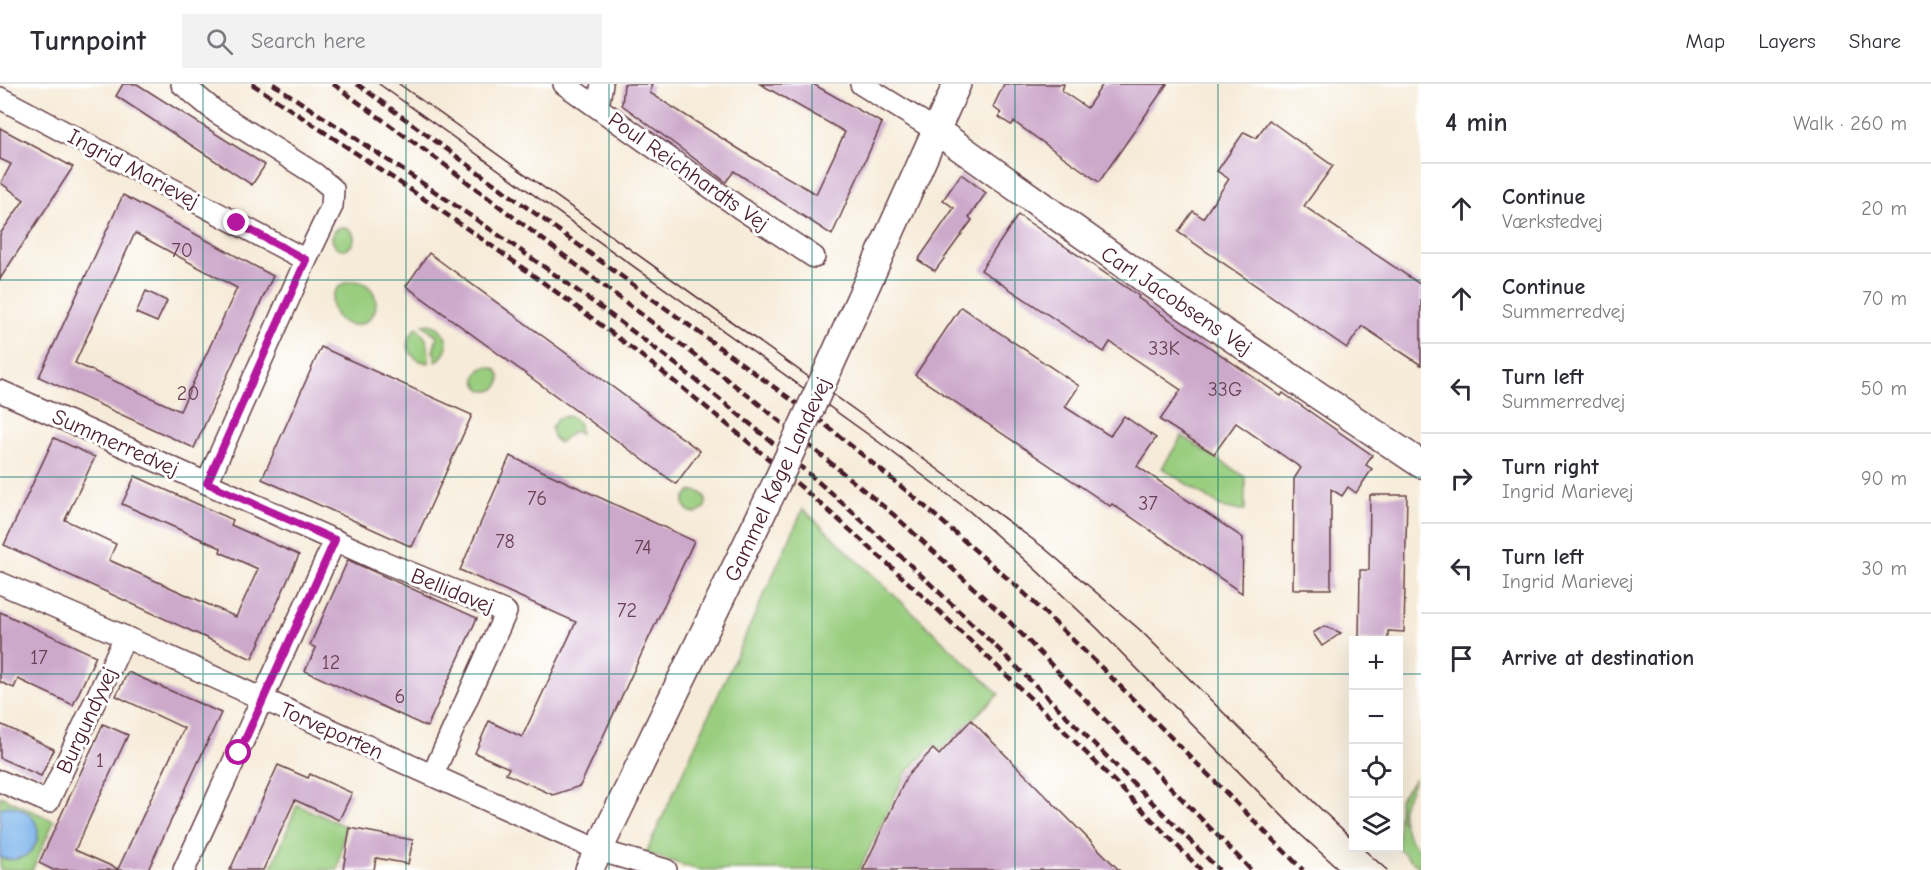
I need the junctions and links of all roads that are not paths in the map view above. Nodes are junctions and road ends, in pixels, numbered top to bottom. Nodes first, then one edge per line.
1 (182, 84) edge
2 (564, 84) edge
3 (602, 84) edge
4 (861, 84) edge
5 (957, 84) edge
6 (0, 98) edge
7 (598, 106) junction
8 (937, 131) junction
9 (813, 258) dead end
10 (306, 260) junction
11 (0, 372) edge
12 (0, 392) edge
13 (1421, 464) edge
14 (207, 483) junction
15 (335, 540) junction
16 (0, 583) edge
17 (125, 637) junction
18 (264, 699) junction
19 (433, 774) junction
20 (0, 781) edge
21 (593, 860) edge
22 (184, 870) edge
23 (666, 870) edge

1 - 10 street
2 - 7 street, Poul Reichhardts Vej
3 - 7 street
4 - 8 street
5 - 8 street, Gammel Køge Landevej
6 - 10 street, Ingrid Marievej
7 - 9 street, Poul Reichhardts Vej
8 - 13 street, Carl Jacobsens Vej
8 - 21 street, Gammel Køge Landevej, bridge
10 - 14 street
11 - 12 street
12 - 14 street, Summerredvej
14 - 15 street, Summerredvej
15 - 18 street
15 - 19 street, Bellidavej
16 - 17 street, Torveporten
17 - 18 street, Torveporten
17 - 20 street, Burgundyvej
18 - 19 street, Torveporten
18 - 22 street
19 - 21 street, Torveporten
21 - 23 street, Torveporten

